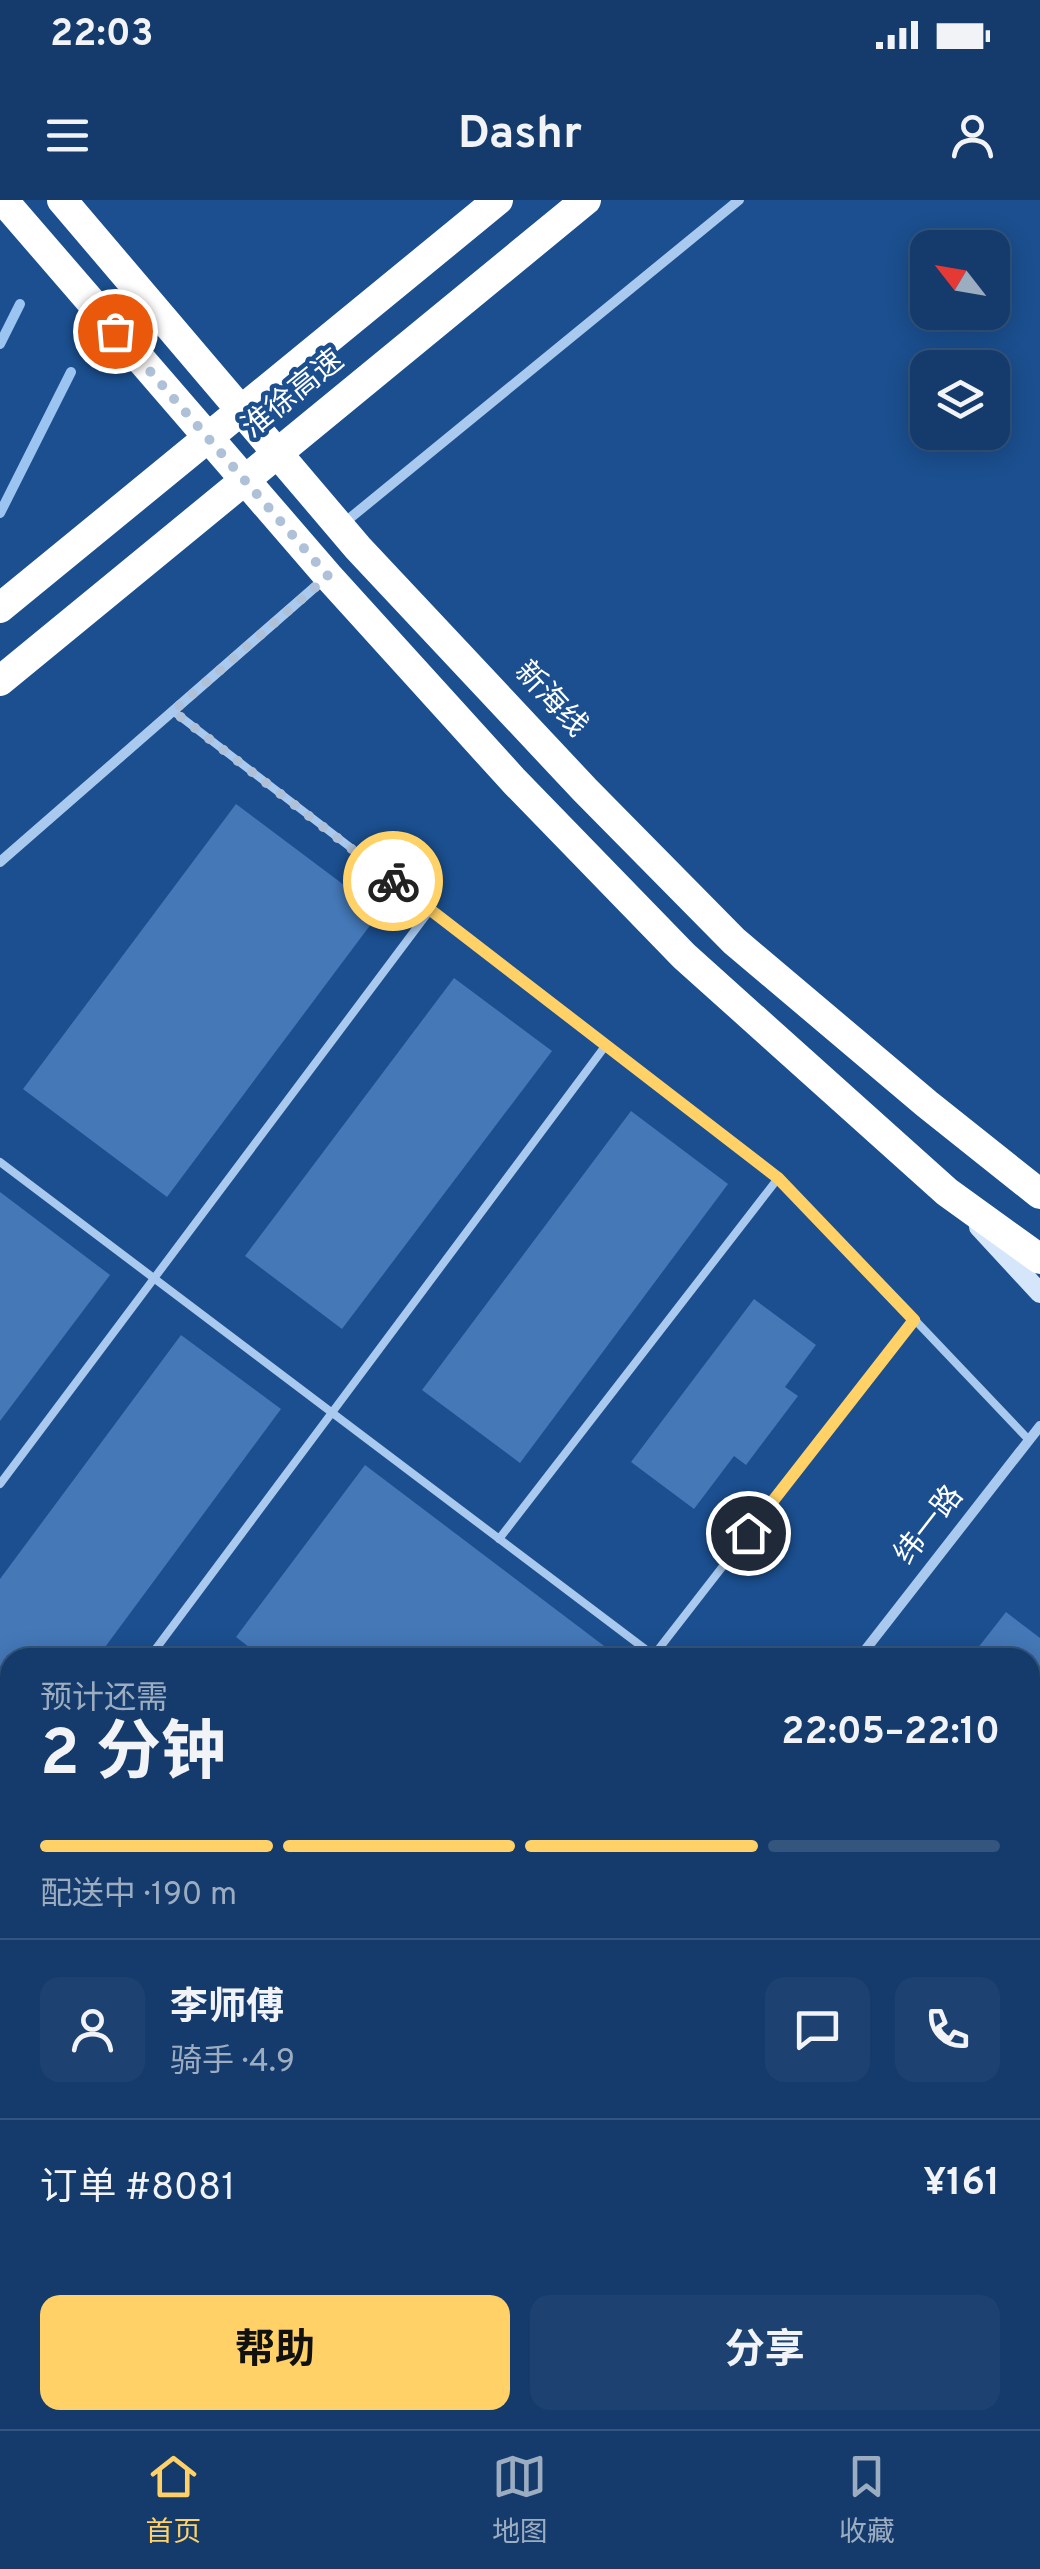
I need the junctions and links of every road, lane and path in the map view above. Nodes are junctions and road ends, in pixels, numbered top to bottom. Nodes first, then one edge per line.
1 (3, 200) edge
2 (62, 200) edge
3 (498, 200) edge
4 (586, 200) edge
5 (739, 200) edge
6 (340, 527) junction
7 (328, 576) junction
8 (0, 608) edge
9 (0, 681) edge
10 (173, 711) junction
11 (0, 862) edge
12 (430, 910) junction
13 (606, 1045) junction
14 (0, 1162) edge
15 (778, 1178) junction
16 (947, 1192) junction
17 (1040, 1194) edge
18 (1040, 1259) edge
19 (154, 1278) junction
20 (1040, 1294) edge
21 (914, 1320) junction
22 (332, 1412) junction
23 (1040, 1426) edge
24 (1029, 1440) junction
25 (0, 1484) edge
26 (499, 1538) junction
27 (158, 1648) edge
28 (644, 1648) edge
29 (661, 1648) edge
30 (867, 1648) edge

1 - 7 highway
2 - 6 highway, 新海线
3 - 8 highway, 淮徐高速
4 - 9 highway, 淮徐高速
5 - 6 street
6 - 17 highway, 新海线
7 - 10 street
7 - 16 highway
10 - 11 street
10 - 12 lane
12 - 13 lane
12 - 19 lane
13 - 15 lane
13 - 22 lane
14 - 19 lane
15 - 21 lane
15 - 26 lane
16 - 18 highway
16 - 20 main road
19 - 22 lane
19 - 25 lane
21 - 24 lane
21 - 29 lane
22 - 26 lane
22 - 27 lane
23 - 24 street, 纬一路
24 - 30 street, 纬一路
26 - 28 lane

